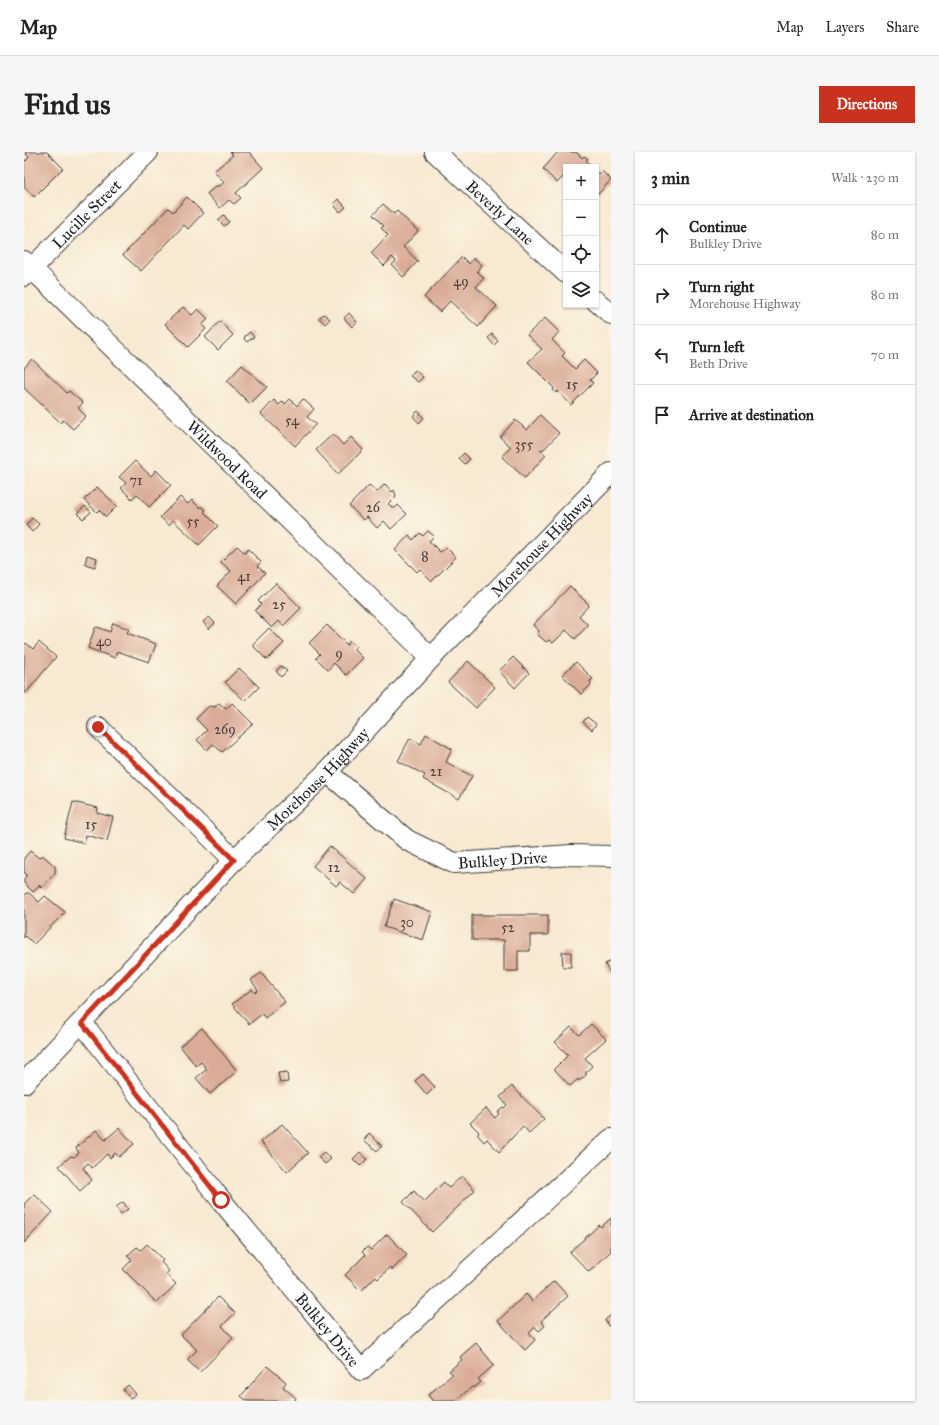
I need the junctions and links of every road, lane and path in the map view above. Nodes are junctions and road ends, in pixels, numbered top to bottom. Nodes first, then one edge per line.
1 (148, 152) edge
2 (435, 152) edge
3 (27, 268) edge
4 (565, 272) edge
5 (599, 303) edge
6 (611, 314) edge
7 (611, 473) edge
8 (431, 658) junction
9 (98, 727) dead end
10 (328, 772) junction
11 (611, 856) edge
12 (234, 860) junction
13 (82, 1023) junction
14 (24, 1083) edge
15 (611, 1139) edge

1 - 3 street, Lucille Street
2 - 4 street, Beverly Lane
3 - 8 street, Wildwood Road
5 - 6 street
7 - 8 street, Morehouse Highway
8 - 10 street, Morehouse Highway
9 - 12 street
10 - 11 street, Bulkley Drive
10 - 12 street, Morehouse Highway
12 - 13 street, Morehouse Highway
13 - 14 street, Morehouse Highway
13 - 15 street, Bulkley Drive

